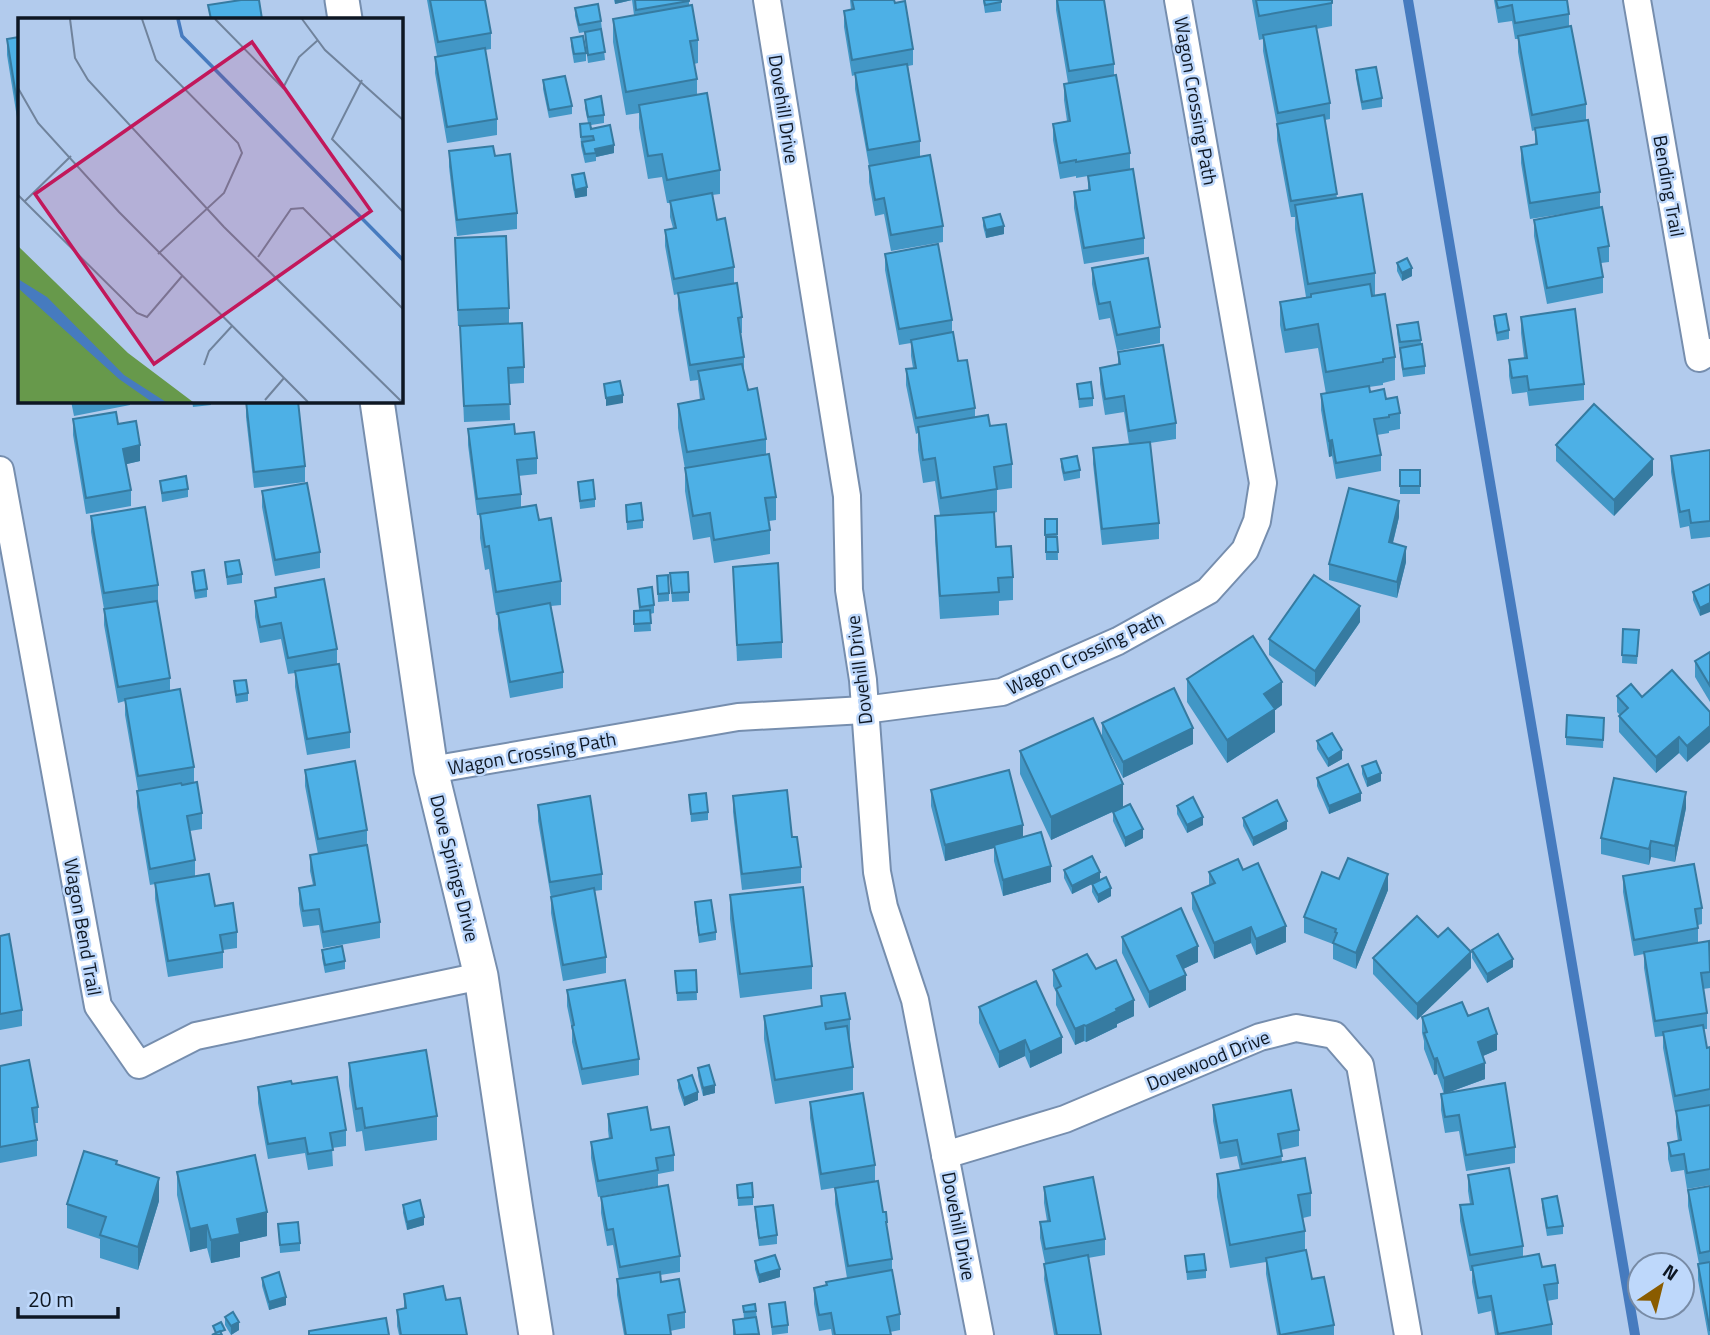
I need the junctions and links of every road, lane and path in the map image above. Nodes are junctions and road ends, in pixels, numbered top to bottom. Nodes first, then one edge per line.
1 (342, 0) edge
2 (766, 0) edge
3 (1178, 0) edge
4 (1637, 0) edge
5 (345, 18) edge
6 (1710, 352) edge
7 (377, 402) edge
8 (0, 470) edge
9 (864, 710) junction
10 (430, 770) junction
11 (481, 976) junction
12 (945, 1155) junction
13 (537, 1335) edge
14 (980, 1335) edge
15 (1408, 1335) edge

1 - 5 street
2 - 9 street, Dovehill Drive
3 - 9 street, Wagon Crossing Path
4 - 6 street, Bending Trail
7 - 10 street, Dove Springs Drive
8 - 11 street, Wagon Bend Trail
9 - 10 street, Wagon Crossing Path
9 - 12 street, Dovehill Drive
10 - 11 street, Dove Springs Drive
11 - 13 street, Dove Springs Drive
12 - 14 street, Dovehill Drive
12 - 15 street, Dovewood Drive

